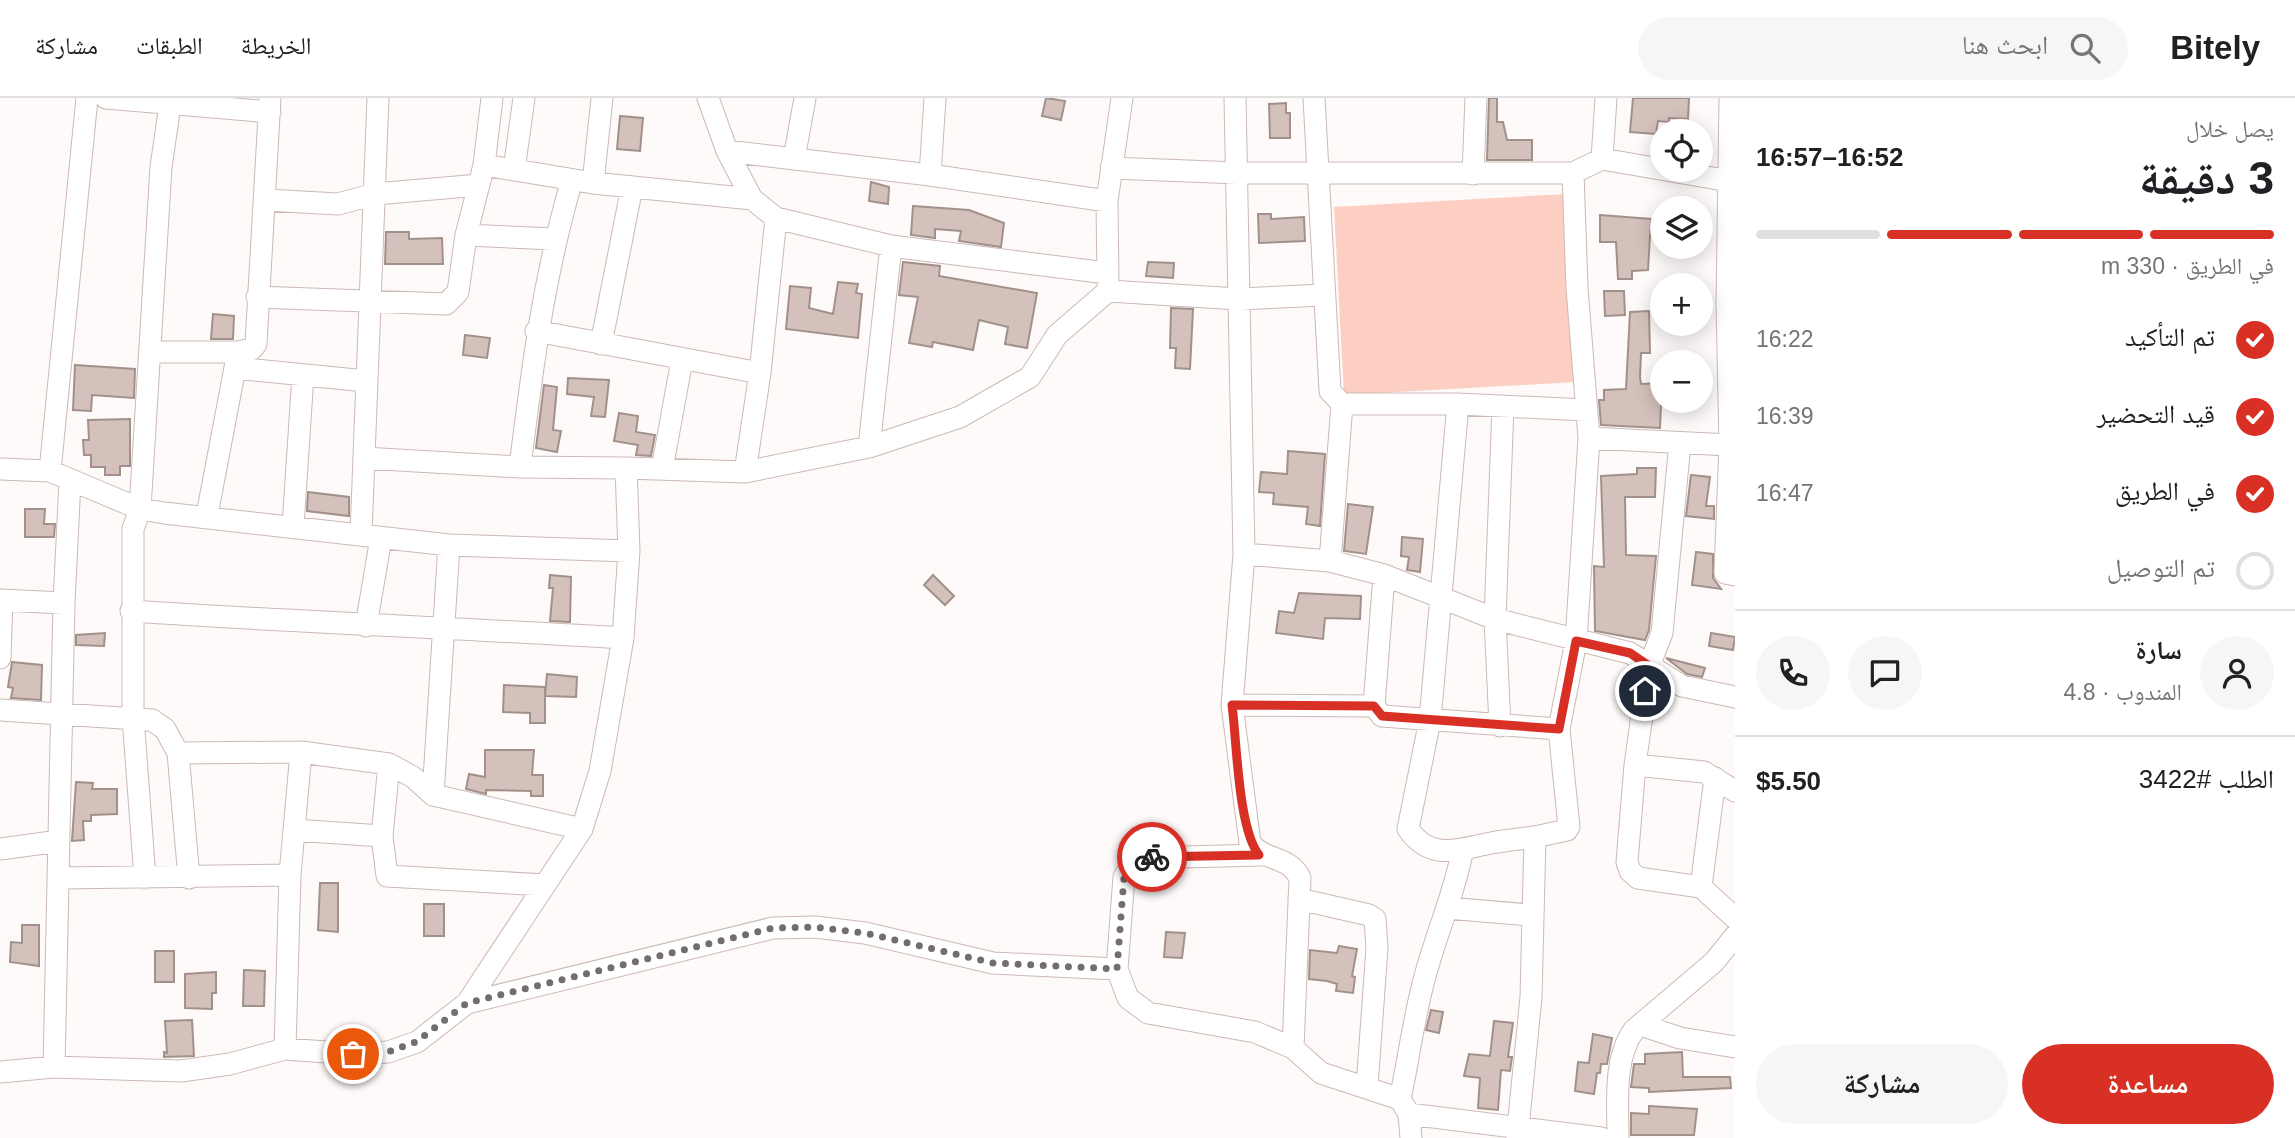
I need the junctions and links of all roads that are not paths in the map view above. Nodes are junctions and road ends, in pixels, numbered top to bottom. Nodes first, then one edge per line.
1 (87, 98) edge
2 (106, 98) edge
3 (378, 98) edge
4 (492, 98) edge
5 (524, 98) edge
6 (602, 98) edge
7 (708, 98) edge
8 (805, 98) edge
9 (935, 98) edge
10 (1122, 98) edge
11 (1236, 98) edge
12 (1314, 98) edge
13 (1476, 98) edge
14 (1605, 98) edge
15 (1730, 98) edge
16 (171, 100) edge
17 (270, 105) edge
18 (727, 151) junction
19 (794, 159) junction
20 (1602, 159) junction
21 (1111, 168) junction
22 (514, 170) junction
23 (1319, 172) junction
24 (1238, 173) junction
25 (1573, 173) junction
26 (1473, 174) junction
27 (482, 175) junction
28 (930, 175) junction
29 (572, 180) junction
30 (1732, 181) edge
31 (593, 183) junction
32 (632, 187) junction
33 (375, 194) junction
34 (752, 199) junction
35 (266, 200) junction
36 (1107, 201) junction
37 (776, 218) junction
38 (466, 235) junction
39 (554, 239) junction
40 (891, 246) junction
41 (1107, 282) junction
42 (1323, 295) junction
43 (257, 296) junction
44 (1239, 299) junction
45 (369, 303) junction
46 (1731, 305) edge
47 (536, 331) junction
48 (601, 344) junction
49 (151, 352) junction
50 (237, 360) junction
51 (682, 360) junction
52 (760, 373) junction
53 (303, 375) junction
54 (366, 381) junction
55 (1342, 404) junction
56 (1458, 404) junction
57 (1503, 406) junction
58 (1586, 410) junction
59 (1589, 438) junction
60 (1681, 443) junction
61 (1730, 445) junction
62 (869, 447) junction
63 (364, 458) junction
64 (520, 467) junction
65 (626, 468) junction
66 (0, 469) edge
67 (662, 469) junction
68 (50, 471) junction
69 (745, 472) junction
70 (70, 481) junction
71 (140, 509) junction
72 (207, 515) junction
73 (293, 526) junction
74 (371, 536) junction
75 (449, 545) junction
76 (629, 551) junction
77 (1244, 554) junction
78 (1329, 561) junction
79 (1384, 575) junction
80 (1735, 575) edge
81 (1443, 598) junction
82 (1, 600) edge
83 (64, 603) junction
84 (131, 611) junction
85 (1495, 619) junction
86 (366, 626) junction
87 (445, 627) junction
88 (623, 638) junction
89 (1576, 641) junction
90 (0, 658) edge
91 (1649, 666) junction
92 (1735, 697) edge
93 (1232, 705) junction
94 (1374, 706) junction
95 (0, 710) edge
96 (62, 716) junction
97 (133, 717) junction
98 (1430, 720) junction
99 (1500, 726) junction
100 (1559, 729) junction
101 (178, 752) junction
102 (301, 752) junction
103 (389, 764) junction
104 (1635, 765) junction
105 (1715, 778) junction
106 (1735, 791) edge
107 (433, 794) junction
108 (582, 829) junction
109 (294, 830) junction
110 (382, 836) junction
111 (1535, 837) junction
112 (59, 841) junction
113 (0, 849) edge
114 (1462, 852) junction
115 (1259, 855) junction
116 (290, 875) junction
117 (58, 878) junction
118 (145, 878) junction
119 (189, 878) junction
120 (545, 884) junction
121 (1701, 887) junction
122 (1299, 899) junction
123 (1447, 908) junction
124 (1531, 915) junction
125 (1735, 918) edge
126 (1735, 936) edge
127 (1117, 969) junction
128 (467, 1003) junction
129 (1641, 1025) junction
130 (1735, 1047) edge
131 (1293, 1048) junction
132 (285, 1049) junction
133 (54, 1067) junction
134 (0, 1072) edge
135 (1367, 1086) junction
136 (1405, 1107) junction
137 (1517, 1133) edge
138 (1411, 1138) edge
139 (1601, 1138) edge
140 (1618, 1138) edge

1 - 68 street
2 - 16 street
3 - 33 street
4 - 27 street
5 - 22 street
6 - 31 street
7 - 18 street
8 - 19 street
9 - 28 street
10 - 21 street
11 - 24 street
12 - 23 street
13 - 26 street
14 - 20 street
15 - 30 street
16 - 17 street
16 - 49 street
17 - 35 street
18 - 19 street
18 - 34 street
19 - 28 street
20 - 25 street
20 - 30 street
21 - 24 street
21 - 36 street
22 - 27 street
22 - 29 street
23 - 24 street
23 - 26 street
23 - 42 street
24 - 44 street
25 - 26 street
25 - 58 street
27 - 33 street
27 - 38 street
28 - 36 street
29 - 31 street
29 - 39 street
30 - 46 street
31 - 32 street
32 - 34 street
32 - 48 street
33 - 35 street
33 - 45 street
34 - 37 street
35 - 43 street
36 - 41 street
37 - 40 street
37 - 52 street
38 - 39 street
38 - 45 street
39 - 47 street
40 - 41 street
40 - 62 street
41 - 44 street
41 - 62 street
42 - 44 street
42 - 55 street
43 - 45 street
43 - 50 street
44 - 77 street
45 - 54 street
46 - 61 street
47 - 48 street
47 - 64 street
48 - 51 street
49 - 50 street
49 - 71 street
50 - 53 street
50 - 72 street
51 - 52 street
51 - 67 street
52 - 69 street
53 - 54 street
53 - 73 street
54 - 63 street
55 - 56 street
55 - 78 street
56 - 57 street
56 - 81 street
57 - 58 street
57 - 85 street
58 - 59 street
59 - 60 street
59 - 89 street
60 - 61 street
60 - 91 street
61 - 80 street
62 - 69 street
63 - 64 street
63 - 74 street
64 - 65 street
65 - 67 street
65 - 76 street
66 - 68 street
67 - 69 street
68 - 70 street
70 - 71 street
70 - 83 street
71 - 72 street
71 - 84 street
72 - 73 street
73 - 74 street
74 - 75 street
74 - 86 street
75 - 76 street
75 - 87 street
76 - 88 street
77 - 78 street
77 - 93 street
78 - 79 street
79 - 81 street
79 - 94 street
81 - 85 street
81 - 98 street
82 - 83 street
82 - 90 street
83 - 96 street
84 - 86 street
84 - 97 street
85 - 89 street
85 - 99 street
86 - 87 street
87 - 88 street
87 - 107 street
88 - 108 street
89 - 91 street
89 - 100 street
91 - 92 street
91 - 104 street
93 - 94 street
93 - 115 street
94 - 98 street
95 - 96 street
96 - 97 street
96 - 112 street
97 - 101 street
97 - 118 street
98 - 99 street
98 - 114 street
99 - 100 street
100 - 111 street
101 - 102 street
101 - 119 street
102 - 103 street
102 - 109 street
103 - 107 street
103 - 110 street
104 - 105 street
104 - 121 street
105 - 106 street
105 - 121 street
107 - 108 street
108 - 120 street
109 - 110 street
109 - 116 street
110 - 120 street
111 - 114 street
111 - 124 street
112 - 113 street
112 - 117 street
114 - 123 street
115 - 122 street
115 - 127 street
116 - 119 street
116 - 132 street
117 - 118 street
117 - 133 street
118 - 119 street
120 - 128 street
121 - 125 street
122 - 131 street
122 - 135 street
123 - 124 street
123 - 136 street
124 - 137 street
126 - 129 street
127 - 128 street
127 - 131 street
128 - 132 street
129 - 130 street
129 - 140 street
131 - 135 street
132 - 133 street
133 - 134 street
135 - 136 street
136 - 137 street
136 - 138 street
137 - 139 street

